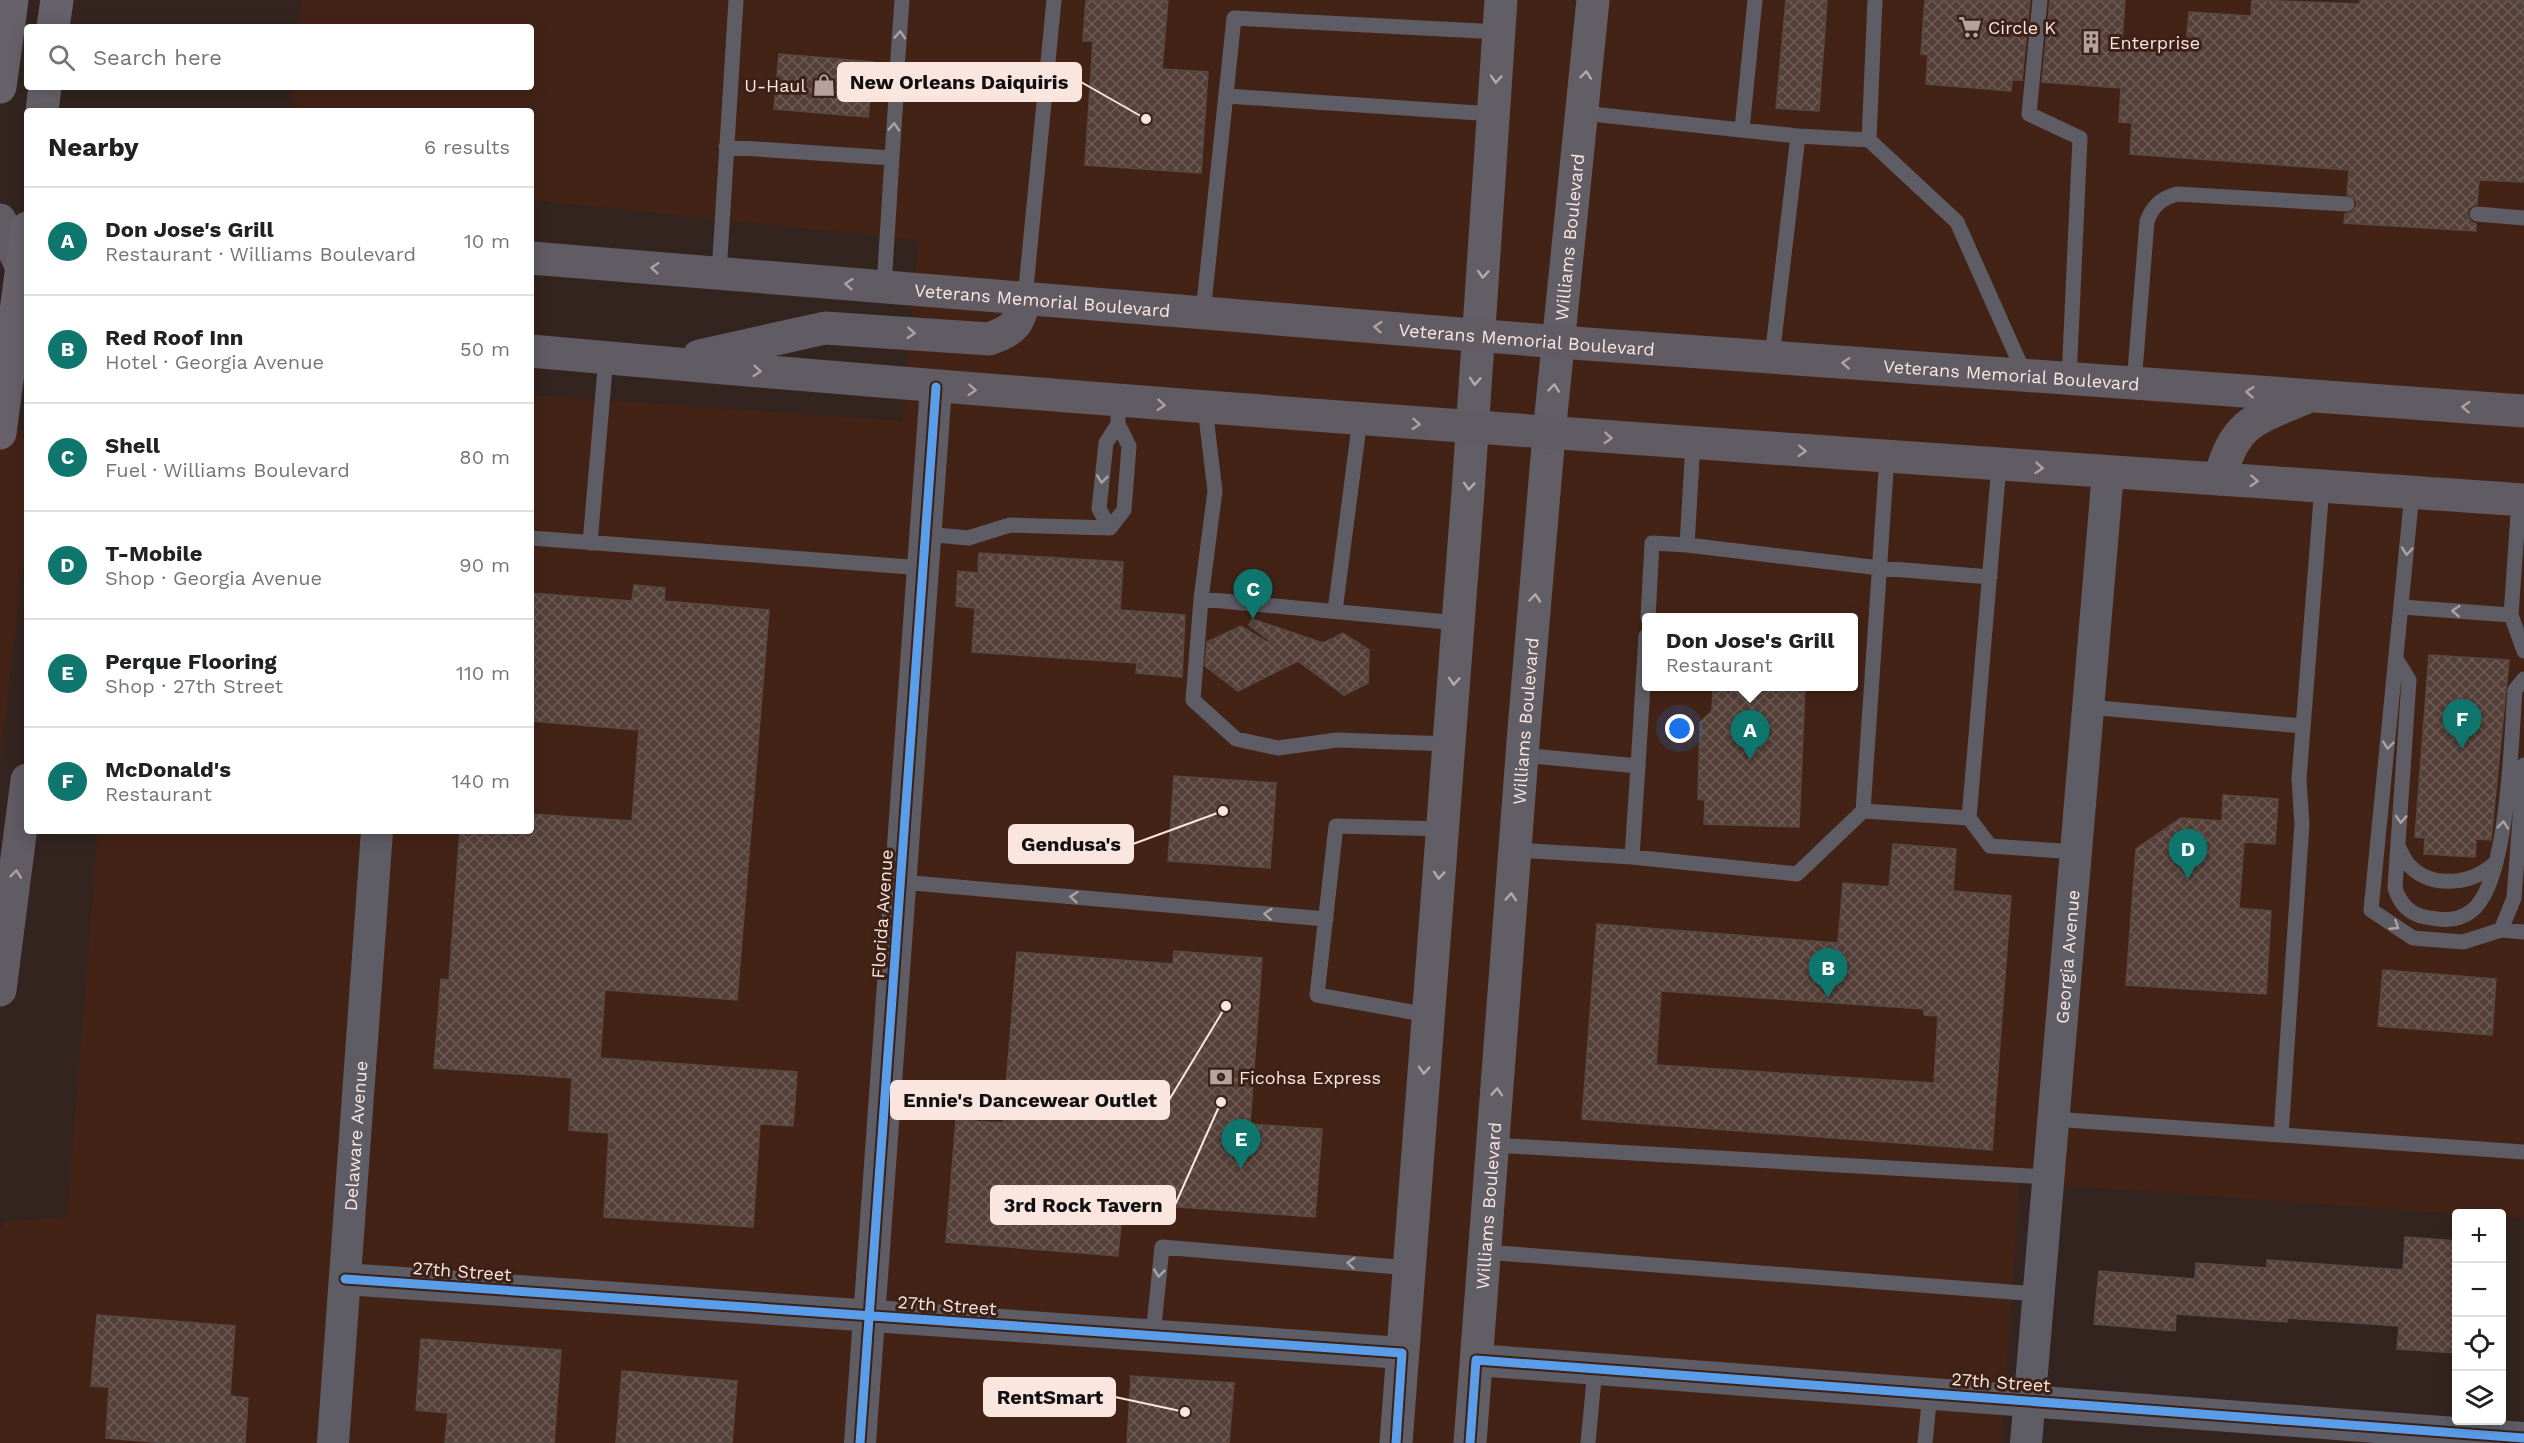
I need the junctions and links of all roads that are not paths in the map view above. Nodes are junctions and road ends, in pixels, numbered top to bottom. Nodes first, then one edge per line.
1 (12, 0) edge
2 (57, 0) edge
3 (735, 0) edge
4 (902, 0) edge
5 (1054, 0) edge
6 (1501, 0) edge
7 (1593, 0) edge
8 (1755, 0) edge
9 (1875, 0) edge
10 (2040, 0) edge
11 (53, 24) edge
12 (1499, 32) junction
13 (897, 70) dead end
14 (0, 87) edge
15 (45, 90) edge
16 (1226, 96) junction
17 (896, 97) dead end
18 (42, 108) edge
19 (1582, 112) junction
20 (1493, 114) junction
21 (1742, 129) junction
22 (1798, 136) junction
23 (1869, 140) junction
24 (726, 147) junction
25 (892, 158) junction
26 (2347, 204) dead end
27 (2477, 214) dead end
28 (0, 215) edge
29 (24, 218) edge
30 (2524, 218) edge
31 (0, 220) edge
32 (24, 251) edge
33 (534, 258) edge
34 (24, 272) edge
35 (719, 273) junction
36 (884, 287) junction
37 (1025, 298) junction
38 (0, 309) edge
39 (24, 311) edge
40 (1203, 313) junction
41 (1479, 335) junction
42 (1559, 342) junction
43 (534, 351) edge
44 (606, 357) junction
45 (1772, 357) junction
46 (668, 363) junction
47 (2025, 375) junction
48 (2069, 379) junction
49 (2133, 384) junction
50 (936, 387) junction
51 (2310, 396) junction
52 (1205, 408) junction
53 (2524, 411) edge
54 (1118, 412) junction
55 (1360, 419) junction
56 (1472, 428) junction
57 (0, 433) edge
58 (1550, 434) junction
59 (1693, 444) junction
60 (1887, 458) junction
61 (2000, 465) junction
62 (2108, 472) junction
63 (2220, 479) junction
64 (2322, 486) junction
65 (2412, 492) junction
66 (2522, 500) edge
67 (1110, 528) junction
68 (926, 534) junction
69 (534, 538) edge
70 (590, 543) junction
71 (1687, 545) junction
72 (923, 568) junction
73 (1880, 568) junction
74 (1990, 577) junction
75 (1201, 599) junction
76 (2402, 607) junction
77 (1335, 611) junction
78 (1648, 613) edge
79 (2511, 615) junction
80 (1458, 623) junction
81 (2524, 651) edge
82 (2396, 659) junction
83 (2524, 679) edge
84 (1643, 691) edge
85 (2088, 707) junction
86 (2303, 726) junction
87 (1449, 744) junction
88 (1522, 755) junction
89 (2524, 765) edge
90 (1638, 766) junction
91 (24, 803) edge
92 (1863, 811) junction
93 (1969, 818) junction
94 (1443, 829) junction
95 (377, 834) edge
96 (2399, 848) junction
97 (1515, 850) junction
98 (2076, 852) junction
99 (1632, 857) junction
100 (2498, 861) junction
101 (901, 882) junction
102 (1326, 919) junction
103 (2501, 930) junction
104 (2524, 932) edge
105 (0, 990) edge
106 (1428, 1015) junction
107 (2053, 1119) junction
108 (2281, 1135) junction
109 (1493, 1145) junction
110 (2524, 1152) edge
111 (2048, 1177) junction
112 (1485, 1252) junction
113 (1409, 1268) junction
114 (345, 1279) junction
115 (2038, 1294) junction
116 (870, 1316) junction
117 (1153, 1336) junction
118 (1402, 1353) junction
119 (1476, 1360) junction
120 (1595, 1369) junction
121 (1930, 1393) junction
122 (2029, 1400) junction
123 (2524, 1438) edge
124 (333, 1443) edge
125 (860, 1443) edge
126 (1396, 1443) edge
127 (1470, 1443) edge
128 (1588, 1443) edge
129 (1925, 1443) edge
130 (2026, 1443) edge

1 - 14 highway
2 - 11 highway
3 - 24 lane
13 -> 4 lane
5 - 37 lane
6 - 12 main road
19 -> 7 main road, Williams Boulevard
8 - 21 lane
9 - 23 lane
10 - 48 lane
12 - 16 lane
12 -> 20 main road
15 - 18 highway
16 - 20 lane
16 - 40 lane
25 -> 17 lane
19 - 21 lane
19 - 42 main road, Williams Boulevard
20 -> 41 main road
21 - 22 lane
22 - 23 lane
22 - 45 lane
23 - 47 lane
24 - 25 lane
24 - 35 lane
25 - 36 lane
26 - 49 lane
27 - 30 lane
28 - 29 main road
31 - 34 main road
32 - 57 highway, bridge
35 -> 33 main road, Veterans Memorial Boulevard
36 -> 35 main road, Veterans Memorial Boulevard
36 - 37 main road, Veterans Memorial Boulevard
37 - 40 main road, Veterans Memorial Boulevard
46 -> 37 main road
38 - 39 main road
41 -> 40 main road, Veterans Memorial Boulevard
41 - 42 main road, Veterans Memorial Boulevard
41 -> 56 main road
42 - 45 main road, Veterans Memorial Boulevard
58 -> 42 main road, Williams Boulevard
43 - 44 main road
44 - 46 main road
44 - 70 lane
47 -> 45 main road, Veterans Memorial Boulevard
46 -> 50 main road
47 - 48 main road, Veterans Memorial Boulevard
48 - 49 main road, Veterans Memorial Boulevard
51 -> 49 main road, Veterans Memorial Boulevard
50 -> 54 main road
50 - 68 street, Florida Avenue
53 -> 51 main road, Veterans Memorial Boulevard
51 - 63 main road
54 -> 52 main road
52 - 55 main road
52 - 75 lane
54 -> 67 lane
54 - 67 lane
55 -> 56 main road
55 - 77 lane
56 - 58 main road
56 -> 80 main road
58 -> 59 main road
88 -> 58 main road, Williams Boulevard
59 -> 60 main road
59 - 71 lane
60 - 61 main road
60 - 73 lane
61 -> 62 main road
61 - 74 lane
62 - 63 main road
62 - 85 street, Georgia Avenue
63 -> 64 main road
64 - 65 main road
64 - 86 lane
65 - 66 main road
65 -> 76 lane
66 - 79 lane
67 - 68 lane
68 - 72 street, Florida Avenue
69 - 70 lane
70 - 72 lane
71 - 73 lane
71 - 78 lane
72 - 101 street, Florida Avenue
73 - 74 lane
73 - 92 lane
74 - 93 lane
75 - 77 lane
75 - 87 lane
79 -> 76 lane
76 - 82 lane
77 - 80 lane
79 - 81 lane
80 -> 87 main road
82 -> 96 lane
82 -> 103 lane
100 -> 83 lane
84 - 90 lane
85 - 86 lane
85 - 98 street, Georgia Avenue
86 - 108 lane
87 - 94 main road
88 - 90 lane
88 - 97 main road, Williams Boulevard
89 - 103 lane
90 - 99 lane
105 -> 91 main road
92 - 93 lane
92 - 99 lane
93 - 98 lane
94 - 102 lane
94 -> 106 main road
95 - 114 street, Delaware Avenue
96 - 100 lane
96 - 100 lane
97 - 99 lane
109 -> 97 main road, Williams Boulevard
98 - 107 street, Georgia Avenue
102 -> 101 lane
101 - 116 street, Florida Avenue
102 - 106 lane
103 - 104 lane
106 -> 113 main road
107 - 108 lane
107 - 111 street, Georgia Avenue
108 - 110 lane
109 - 111 lane
109 - 112 main road, Williams Boulevard
111 - 115 street, Georgia Avenue
112 - 115 lane
112 - 119 main road, Williams Boulevard
113 -> 117 lane
113 - 118 main road
114 - 116 street, 27th Street
114 - 124 street, Delaware Avenue
115 - 122 street, Georgia Avenue
116 - 117 street, 27th Street
116 - 125 street, Florida Avenue
117 - 118 street, 27th Street
118 - 126 main road
119 - 120 street, 27th Street
119 - 127 main road, Williams Boulevard
120 - 121 street, 27th Street
120 - 128 lane
121 - 122 street, 27th Street
121 - 129 lane
122 - 123 street, 27th Street
122 - 130 street, Georgia Avenue

